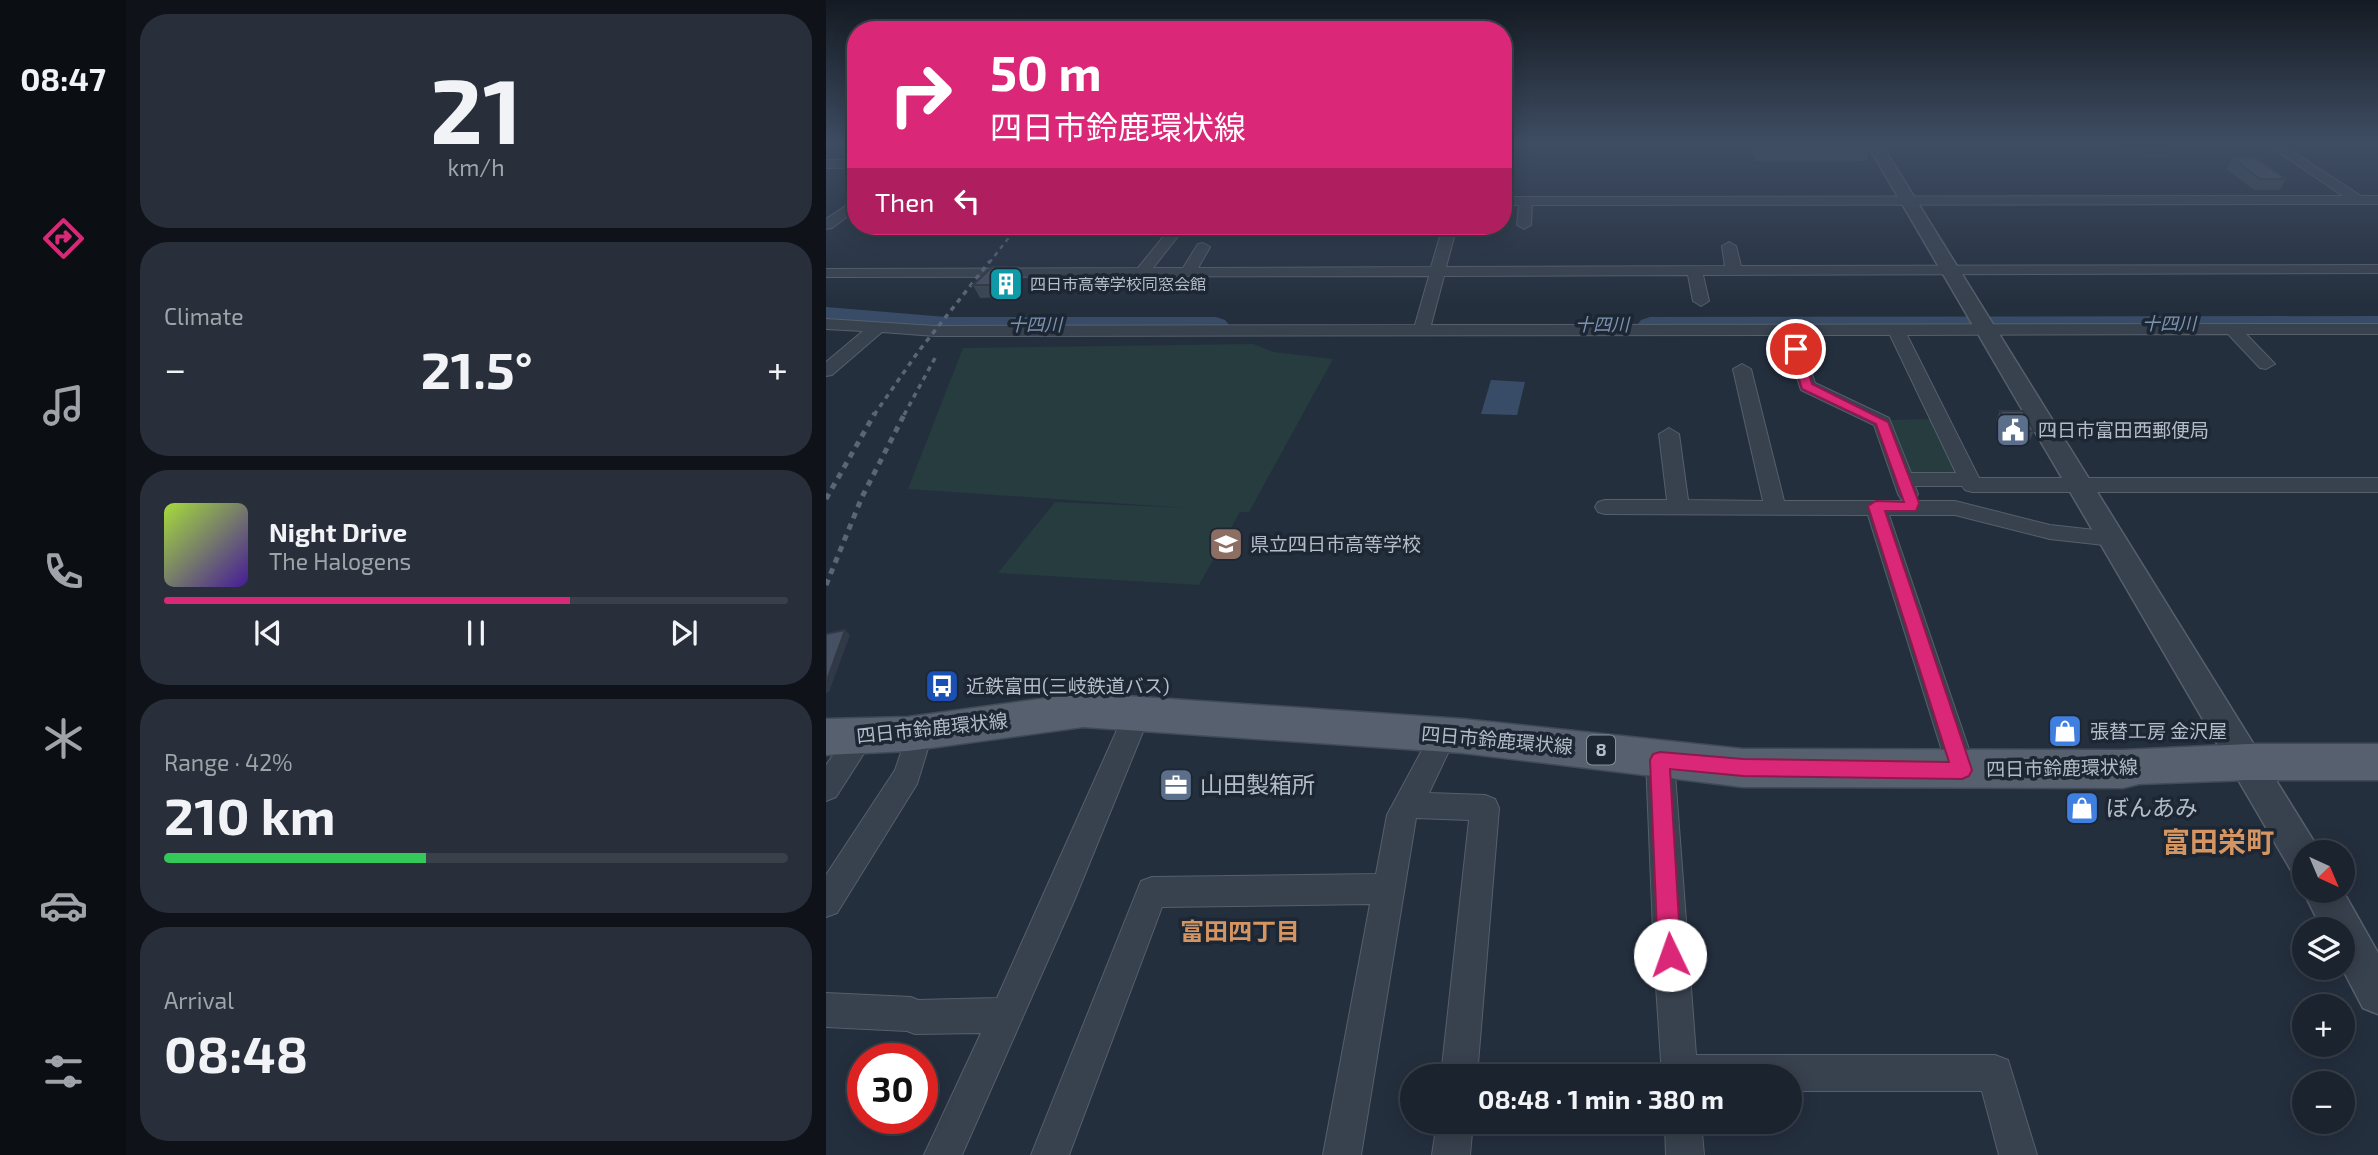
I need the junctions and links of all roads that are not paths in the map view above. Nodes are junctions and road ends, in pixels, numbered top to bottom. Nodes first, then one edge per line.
1 (1906, 196) edge
2 (2351, 196) edge
3 (1908, 200) junction
4 (2357, 200) junction
5 (2378, 200) edge
6 (1512, 201) edge
7 (1527, 201) junction
8 (847, 210) edge
9 (2378, 214) edge
10 (847, 224) edge
11 (826, 225) edge
12 (1524, 225) dead end
13 (1172, 235) edge
14 (1448, 235) edge
15 (1729, 246) dead end
16 (1203, 247) dead end
17 (2378, 269) edge
18 (1949, 270) junction
19 (1143, 271) junction
20 (1695, 271) junction
21 (1738, 271) junction
22 (1188, 272) junction
23 (1438, 272) junction
24 (826, 273) edge
25 (1701, 301) dead end
26 (970, 320) dead end
27 (826, 324) edge
28 (1983, 325) junction
29 (1422, 326) junction
30 (877, 328) junction
31 (2232, 329) junction
32 (2378, 329) edge
33 (1896, 330) junction
34 (1790, 331) junction
35 (2266, 364) dead end
36 (1742, 369) dead end
37 (826, 371) edge
38 (1669, 434) dead end
39 (1969, 479) junction
40 (1904, 480) junction
41 (2080, 485) junction
42 (2378, 485) edge
43 (1775, 506) junction
44 (1876, 506) junction
45 (1605, 507) dead end
46 (1681, 507) junction
47 (1911, 508) junction
48 (2113, 539) junction
49 (1139, 712) junction
50 (920, 732) junction
51 (1444, 734) junction
52 (844, 737) edge
53 (1660, 760) junction
54 (2248, 762) junction
55 (2373, 769) edge
56 (1962, 770) junction
57 (826, 788) edge
58 (1409, 805) junction
59 (2293, 840) edge
60 (1387, 889) junction
61 (826, 902) edge
62 (2329, 903) edge
63 (2378, 993) edge
64 (826, 1010) edge
65 (1006, 1015) junction
66 (1460, 1064) edge
67 (1678, 1064) edge
68 (1802, 1074) edge
69 (1454, 1134) edge
70 (1684, 1134) edge
71 (943, 1155) edge
72 (1050, 1155) edge
73 (1342, 1155) edge
74 (1451, 1155) edge
75 (1685, 1155) edge
76 (2018, 1155) edge

1 - 3 street
2 - 4 street
3 - 4 street
3 - 7 street
3 - 18 street
4 - 5 street
4 - 9 street
6 - 7 street
7 - 12 street
8 - 11 street
10 - 11 street
13 - 19 street
14 - 23 street
15 - 21 street
16 - 22 street
17 - 18 street
18 - 21 street
18 - 28 street
19 - 22 street
19 - 24 street
20 - 21 street
20 - 23 street
20 - 25 street
22 - 23 street
23 - 29 street
26 - 29 street
27 - 30 street
28 - 31 street
28 - 33 street
28 - 41 street
29 - 30 street
29 - 34 street
30 - 37 street
31 - 32 street
31 - 35 street
33 - 34 street
33 - 39 street
34 - 40 street
36 - 43 street
38 - 46 street
39 - 40 street
39 - 41 street
40 - 47 street
41 - 42 street
41 - 48 street
43 - 44 street
43 - 46 street
44 - 47 street
44 - 56 street
45 - 46 street
47 - 48 street
48 - 54 street
49 - 50 main road, 四日市鈴鹿環状線 / 8
49 - 51 main road, 四日市鈴鹿環状線 / 8
49 - 65 street
50 - 52 main road, 四日市鈴鹿環状線 / 8
50 - 61 street
51 - 53 main road, 四日市鈴鹿環状線 / 8
51 - 58 street
52 - 57 street
53 - 56 main road, 四日市鈴鹿環状線 / 8
53 - 67 street
54 - 55 main road, 四日市鈴鹿環状線 / 8
54 - 56 main road, 四日市鈴鹿環状線 / 8
54 - 59 street
58 - 60 street
58 - 66 street
60 - 72 street
60 - 73 street
62 - 63 street
64 - 65 street
65 - 71 street
68 - 76 street
69 - 74 street
70 - 75 street

